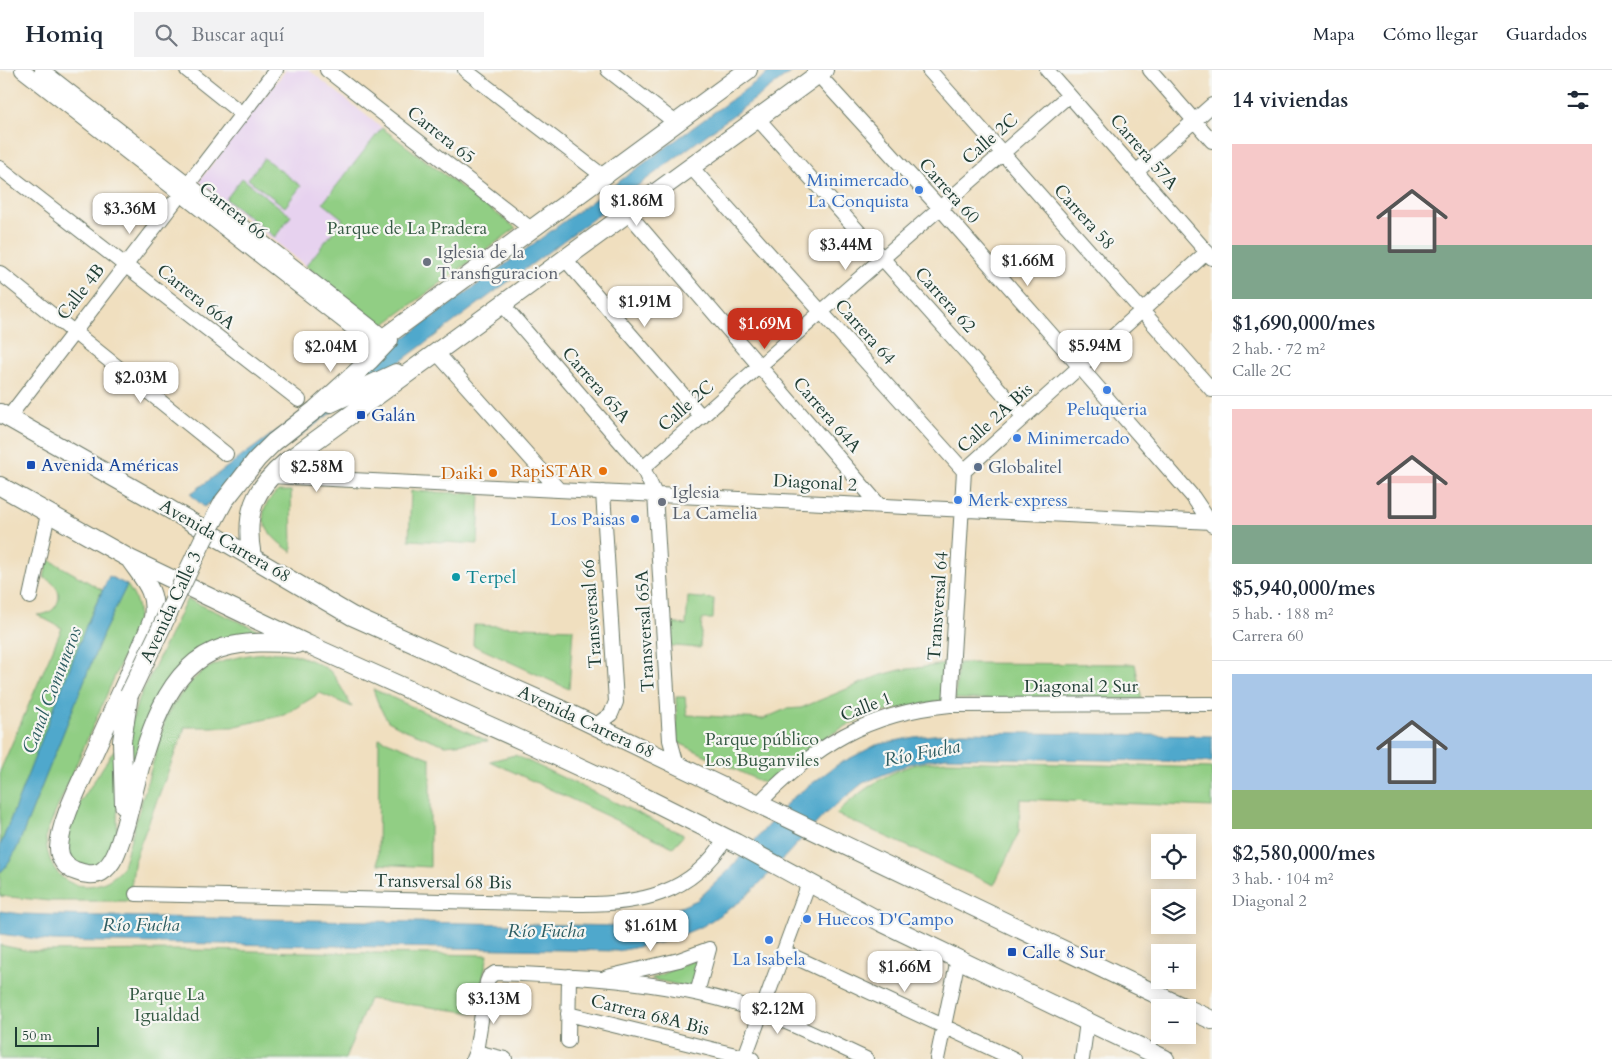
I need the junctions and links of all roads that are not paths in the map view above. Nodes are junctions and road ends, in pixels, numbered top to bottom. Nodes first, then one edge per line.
1 (22, 70) edge
2 (42, 70) edge
3 (187, 70) edge
4 (276, 70) edge
5 (327, 70) edge
6 (465, 70) edge
7 (608, 70) edge
8 (748, 70) edge
9 (929, 70) edge
10 (1047, 70) edge
11 (1150, 70) edge
12 (819, 72) edge
13 (1068, 95) junction
14 (1212, 105) edge
15 (242, 114) junction
16 (758, 119) junction
17 (1194, 121) junction
18 (676, 123) junction
19 (1212, 142) edge
20 (1002, 153) junction
21 (692, 167) junction
22 (0, 168) edge
23 (1136, 172) junction
24 (603, 176) junction
25 (184, 189) junction
26 (940, 208) junction
27 (628, 214) junction
28 (532, 229) junction
29 (1210, 255) edge
30 (882, 258) junction
31 (565, 259) junction
32 (125, 265) junction
33 (0, 273) edge
34 (502, 305) junction
35 (1142, 311) junction
36 (821, 312) junction
37 (412, 316) junction
38 (74, 331) junction
39 (376, 347) junction
40 (436, 353) junction
41 (760, 366) junction
42 (1080, 367) junction
43 (1212, 390) edge
44 (299, 400) dead end
45 (315, 410) junction
46 (4, 416) edge
47 (702, 416) junction
48 (1024, 417) junction
49 (226, 454) dead end
50 (643, 468) junction
51 (964, 471) junction
52 (270, 476) junction
53 (0, 486) edge
54 (558, 489) junction
55 (603, 492) junction
56 (655, 494) junction
57 (879, 505) junction
58 (963, 509) junction
59 (56, 518) junction
60 (1211, 523) edge
61 (252, 557) junction
62 (130, 560) junction
63 (30, 597) dead end
64 (307, 644) junction
65 (129, 695) junction
66 (1212, 704) edge
67 (950, 705) junction
68 (596, 726) junction
69 (677, 766) junction
70 (765, 808) junction
71 (68, 815) junction
72 (122, 836) junction
73 (731, 841) junction
74 (809, 883) junction
75 (136, 894) dead end
76 (784, 952) junction
77 (958, 959) junction
78 (569, 976) junction
79 (602, 979) junction
80 (697, 993) junction
81 (1167, 999) edge
82 (762, 1012) junction
83 (1196, 1013) edge
84 (568, 1014) junction
85 (1212, 1020) edge
86 (1087, 1022) junction
87 (944, 1026) junction
88 (568, 1042) dead end
89 (474, 1055) edge
90 (747, 1058) edge
91 (505, 1059) edge
92 (866, 1059) edge
93 (937, 1059) edge
94 (1014, 1059) edge
95 (1082, 1059) edge
96 (1165, 1059) edge

1 - 25 street, Carrera 66
2 - 25 street, Carrera 66
3 - 15 street
4 - 15 street, Calle 4B
5 - 28 street, Carrera 65
6 - 24 street
7 - 18 street
8 - 18 main road, Avenida Calle 3
9 - 20 street, Carrera 58
10 - 13 street, Carrera 57A
11 - 17 street
12 - 16 main road, Avenida Calle 3
12 - 26 street, Carrera 60
13 - 20 street, Calle 2C
13 - 23 street, Carrera 57A
14 - 17 street
15 - 25 street, Calle 4B
16 - 21 main road, Avenida Calle 3
16 - 30 street, Carrera 62
17 - 19 street
17 - 23 street
18 - 24 main road, Avenida Calle 3
20 - 26 street, Calle 2C
20 - 35 street, Carrera 58
21 - 27 main road, Avenida Calle 3
21 - 36 street, Carrera 64
22 - 32 street, Carrera 66A
23 - 29 street, Carrera 57A
24 - 28 main road, Avenida Calle 3
25 - 32 street, Calle 4B
25 - 39 street, Carrera 66
26 - 30 street, Calle 2C
26 - 42 street, Carrera 60
27 - 31 main road, Avenida Calle 3
27 - 41 street, Carrera 64A
28 - 37 main road, Avenida Calle 3
29 - 35 street, Calle 2A Bis
30 - 36 street, Calle 2C
30 - 48 street, Carrera 62
31 - 34 main road, Avenida Calle 3
31 - 47 street
32 - 38 street, Calle 4B
32 - 44 street, Carrera 66A
33 - 38 street
34 - 40 main road, Avenida Calle 3
34 - 50 street, Carrera 65A
35 - 42 street, Calle 2A Bis
35 - 43 street, Carrera 58
36 - 41 street, Calle 2C
36 - 51 street, Carrera 64
37 - 39 main road, Avenida Calle 3
37 - 39 main road, Avenida Calle 3
38 - 46 street, Calle 4B
38 - 49 street
39 - 45 main road, Avenida Calle 3
40 - 45 main road, Avenida Calle 3
40 - 52 main road, Avenida Calle 3
40 - 54 street
41 - 47 street, Calle 2C
41 - 57 street, Carrera 64A
42 - 48 street, Calle 2A Bis
42 - 60 street, Carrera 60
45 - 65 main road, Avenida Calle 3, bridge
46 - 61 main road, Avenida Carrera 68
47 - 50 street, Calle 2C
48 - 51 street, Calle 2A Bis
50 - 56 street, Carrera 65A
51 - 58 street
52 - 54 street, Diagonal 2
52 - 61 main road, Avenida Calle 3
53 - 59 main road
54 - 55 street, Diagonal 2
55 - 56 street, Diagonal 2
55 - 68 street, Transversal 66
56 - 57 street, Diagonal 2
56 - 69 street, Transversal 65A
57 - 58 street, Diagonal 2
58 - 60 street, Diagonal 2
58 - 67 street, Transversal 64
59 - 62 main road
59 - 63 street
61 - 68 main road, Avenida Carrera 68
62 - 64 main road
62 - 71 main road, Avenida Calle 3
64 - 72 main road, Avenida Calle 3
64 - 73 main road
65 - 71 main road, Avenida Calle 3
65 - 72 main road, Avenida Calle 3
66 - 67 street, Diagonal 2 Sur
67 - 70 street, Calle 1
68 - 69 main road, Avenida Carrera 68
69 - 70 main road, Avenida Carrera 68
70 - 81 main road, Avenida Carrera 68
71 - 72 main road, Avenida Calle 3
73 - 74 main road
73 - 75 street, Transversal 68 Bis
74 - 76 street
74 - 77 main road
76 - 82 street
76 - 87 street
77 - 86 main road
77 - 87 street
78 - 79 street
78 - 84 street
78 - 89 street
79 - 80 street
79 - 80 street
80 - 82 street
82 - 90 street
82 - 92 street
83 - 85 main road, Avenida Carrera 68
84 - 88 street
84 - 90 street, Carrera 68A Bis
86 - 95 street
86 - 96 main road
87 - 93 street
87 - 94 street
89 - 91 street

